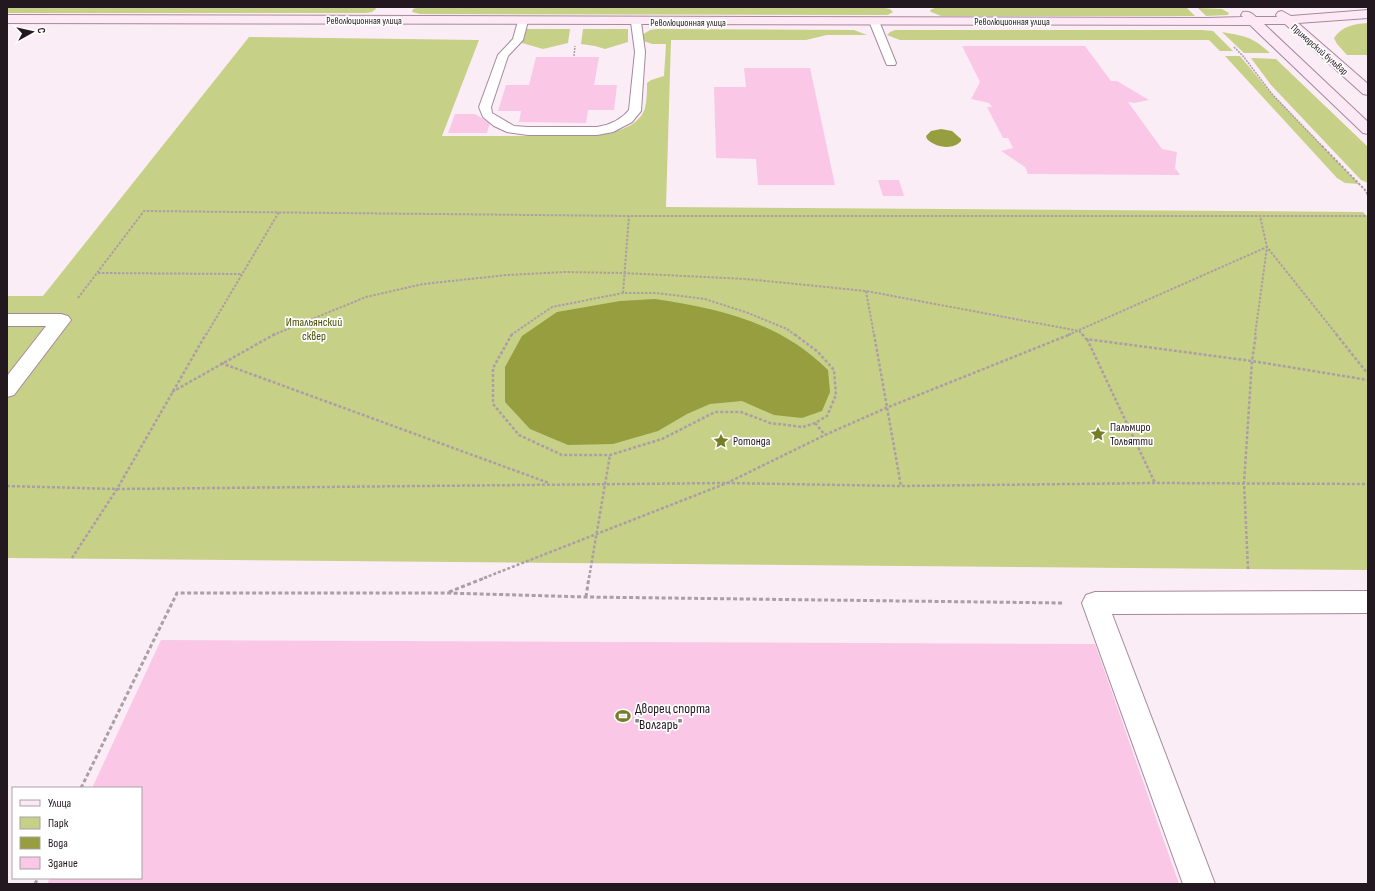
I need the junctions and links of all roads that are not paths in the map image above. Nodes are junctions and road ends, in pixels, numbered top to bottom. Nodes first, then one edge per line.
1 (402, 7) edge
2 (911, 7) edge
3 (1238, 7) edge
4 (1273, 7) edge
5 (1319, 7) edge
6 (1368, 13) edge
7 (7, 19) edge
8 (397, 20) junction
9 (1288, 20) junction
10 (523, 21) junction
11 (874, 21) junction
12 (917, 21) junction
13 (1253, 21) junction
14 (636, 22) junction
15 (891, 63) dead end
16 (1368, 91) edge
17 (1368, 130) edge
18 (7, 320) edge
19 (7, 390) edge
20 (1368, 602) edge
21 (1199, 884) edge

1 - 8 main road
2 - 12 main road
3 - 13 main road
4 - 9 main road, Приморский бульвар
5 - 6 main road
6 - 9 main road, Революционная улица
7 - 8 main road, Революционная улица
8 - 10 main road, Революционная улица
9 - 13 main road, Революционная улица
9 - 16 main road, Приморский бульвар
10 - 14 main road, Революционная улица
10 - 14 lane
11 - 12 main road, Революционная улица
11 - 14 main road, Революционная улица
11 - 15 lane
12 - 13 main road, Революционная улица
13 - 17 main road
18 - 19 street
20 - 21 street

